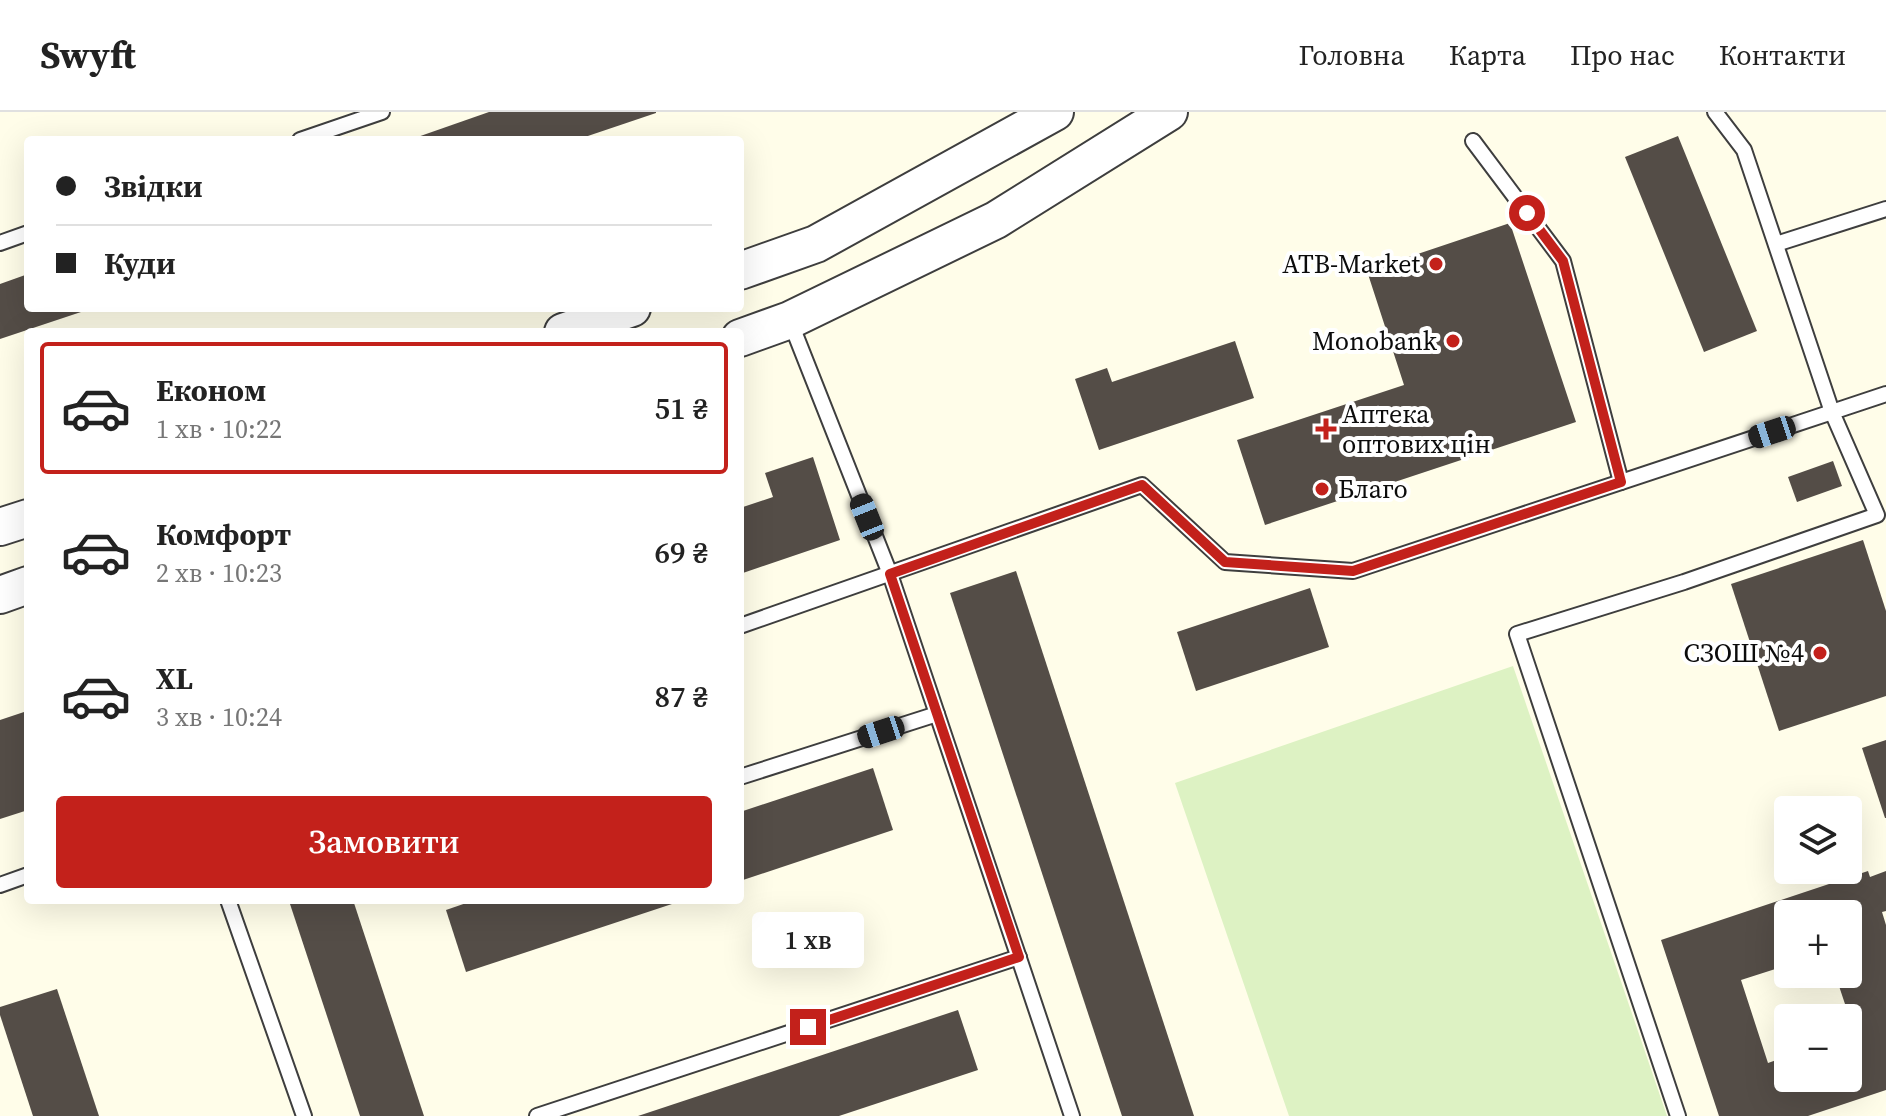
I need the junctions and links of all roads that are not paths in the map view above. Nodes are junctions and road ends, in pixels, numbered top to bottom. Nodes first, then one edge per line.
1 (382, 112) edge
2 (1055, 112) edge
3 (1169, 112) edge
4 (1715, 112) edge
5 (312, 136) edge
6 (1473, 141) dead end
7 (1886, 209) edge
8 (24, 234) edge
9 (0, 243) edge
10 (1776, 244) junction
11 (744, 270) edge
12 (620, 312) edge
13 (790, 320) junction
14 (574, 328) edge
15 (744, 337) edge
16 (1886, 394) edge
17 (1832, 412) junction
18 (1621, 482) junction
19 (1882, 514) edge
20 (24, 519) edge
21 (0, 527) edge
22 (890, 574) junction
23 (24, 586) edge
24 (0, 595) edge
25 (744, 625) edge
26 (937, 714) junction
27 (744, 776) edge
28 (24, 876) edge
29 (0, 885) edge
30 (229, 904) edge
31 (1019, 957) junction
32 (304, 1116) edge
33 (537, 1116) edge
34 (1072, 1116) edge
35 (1678, 1116) edge

1 - 5 lane
2 - 11 street
3 - 13 street
4 - 10 lane
6 - 18 lane
7 - 10 lane
8 - 9 lane
10 - 17 lane
12 - 14 street
13 - 15 street
13 - 22 lane
16 - 17 lane
17 - 18 lane
17 - 19 lane
18 - 22 lane
19 - 35 lane
20 - 21 street
22 - 25 lane
22 - 26 lane
23 - 24 street
26 - 27 lane
26 - 31 lane
28 - 29 lane
30 - 32 lane
31 - 33 lane
31 - 34 lane

